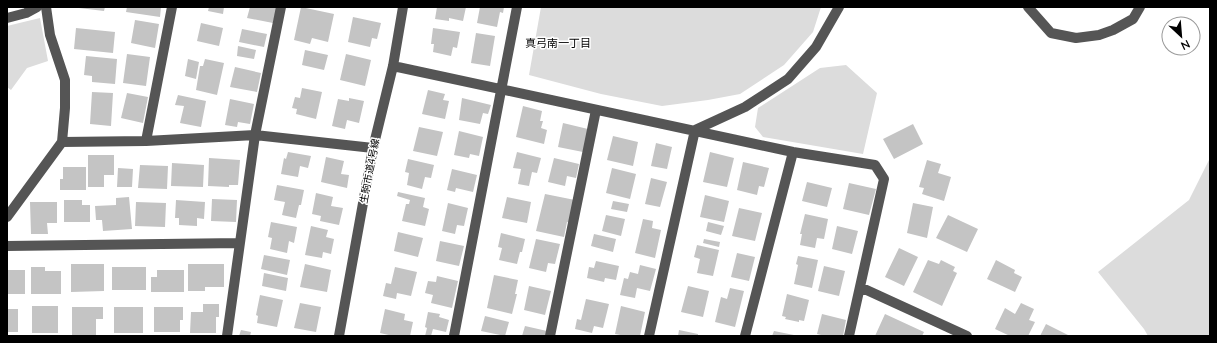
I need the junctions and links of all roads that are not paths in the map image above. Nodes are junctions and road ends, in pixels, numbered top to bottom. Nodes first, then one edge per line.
1 (37, 7) edge
2 (46, 7) edge
3 (172, 7) edge
4 (281, 7) edge
5 (403, 7) edge
6 (517, 7) edge
7 (839, 7) edge
8 (1028, 7) edge
9 (1140, 7) edge
10 (7, 18) edge
11 (393, 66) junction
12 (501, 89) junction
13 (596, 110) junction
14 (695, 130) junction
15 (255, 135) junction
16 (146, 141) junction
17 (62, 142) junction
18 (373, 148) junction
19 (792, 152) junction
20 (7, 216) edge
21 (240, 243) junction
22 (7, 246) edge
23 (860, 287) junction
24 (227, 336) edge
25 (339, 336) edge
26 (454, 336) edge
27 (550, 336) edge
28 (649, 336) edge
29 (745, 336) edge
30 (849, 336) edge
31 (967, 336) edge

1 - 10 street
2 - 17 street
3 - 16 street
4 - 15 street
5 - 11 street, 生駒市道4号線
6 - 12 street
7 - 14 street
8 - 9 street
11 - 12 street
11 - 18 street, 生駒市道4号線
12 - 13 street
12 - 26 street
13 - 14 street
13 - 27 street
14 - 19 street
14 - 28 street
15 - 16 street
15 - 18 street
15 - 21 street
16 - 17 street
17 - 20 street
18 - 25 street, 生駒市道4号線
19 - 23 street
19 - 29 street
21 - 22 street
21 - 24 street
23 - 30 street
23 - 31 street

